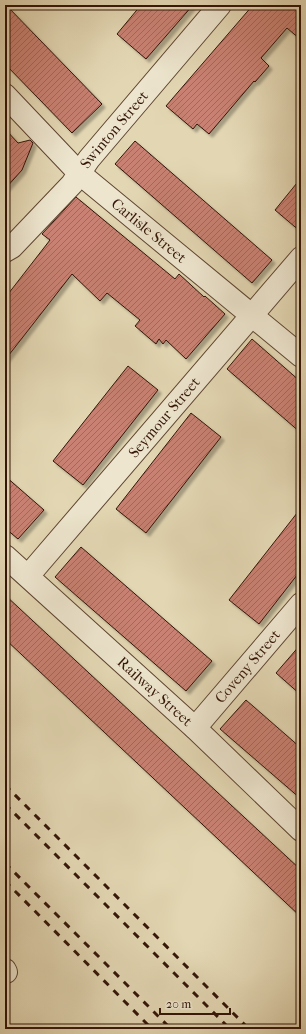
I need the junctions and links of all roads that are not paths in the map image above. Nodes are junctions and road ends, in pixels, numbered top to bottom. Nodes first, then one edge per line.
1 (220, 5) edge
2 (5, 95) edge
3 (79, 173) junction
4 (5, 251) edge
5 (301, 258) edge
6 (252, 315) junction
7 (301, 356) edge
8 (5, 556) edge
9 (28, 576) junction
10 (301, 604) edge
11 (195, 728) junction
12 (301, 830) edge

1 - 3 street, Swinton Street
2 - 3 street, Carlisle Street
3 - 4 street, Swinton Street
3 - 6 street, Carlisle Street
5 - 6 street, Seymour Street
6 - 7 street, Carlisle Street
6 - 9 street, Seymour Street
8 - 9 street, Railway Street
9 - 11 street, Railway Street
10 - 11 street, Coveny Street
11 - 12 street, Railway Street

